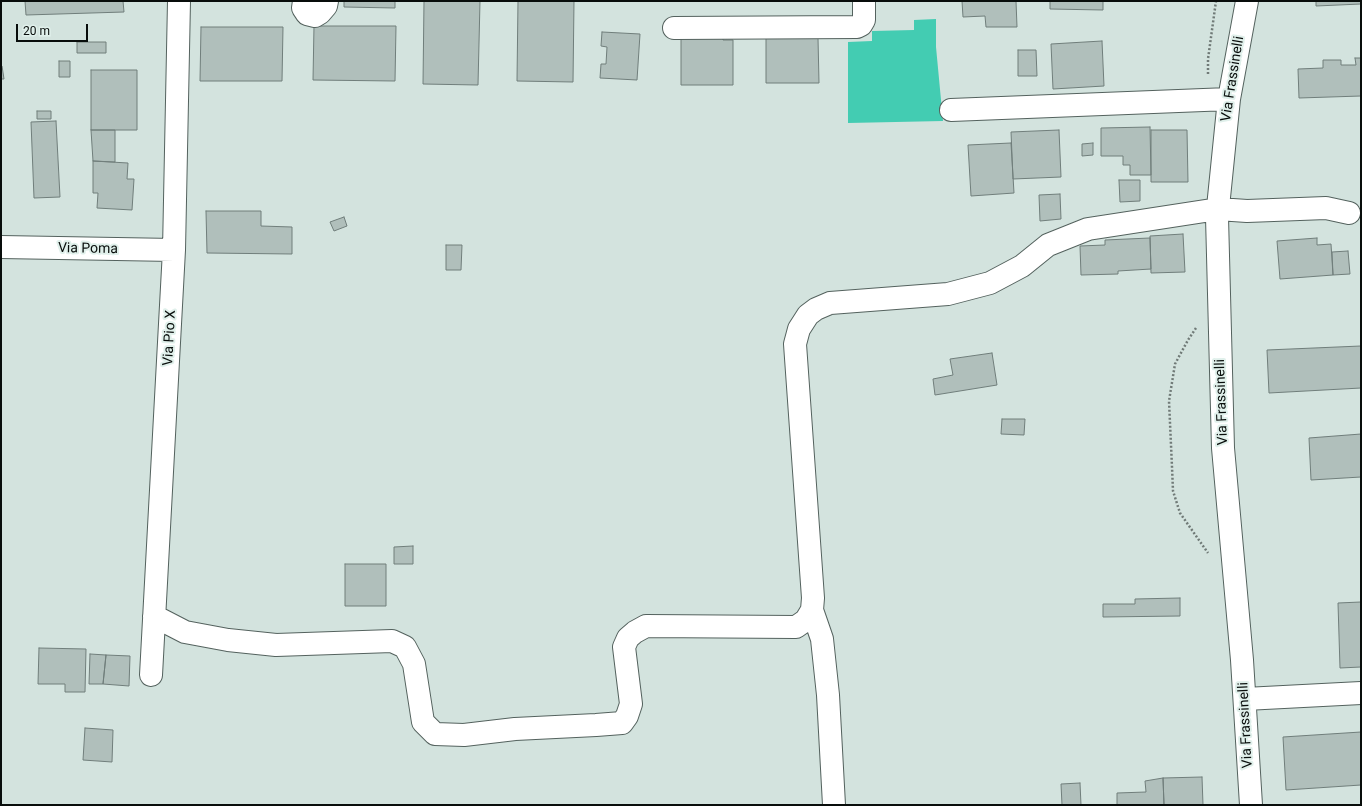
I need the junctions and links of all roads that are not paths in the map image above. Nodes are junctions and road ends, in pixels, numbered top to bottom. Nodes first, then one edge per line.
1 (179, 1) edge
2 (304, 1) edge
3 (327, 1) edge
4 (864, 1) edge
5 (1247, 1) edge
6 (674, 28) dead end
7 (1229, 99) junction
8 (951, 110) dead end
9 (1218, 209) junction
10 (1349, 213) dead end
11 (1, 247) edge
12 (174, 250) junction
13 (812, 610) junction
14 (154, 616) junction
15 (151, 674) dead end
16 (1361, 693) edge
17 (1245, 699) junction
18 (834, 805) edge
19 (1251, 805) edge

1 - 12 street, Via Pio X
2 - 3 street
4 - 6 street
5 - 7 street, Via Frassinelli
7 - 8 street
7 - 9 street, Via Frassinelli
9 - 10 street
9 - 13 street
9 - 17 street, Via Frassinelli
11 - 12 street, Via Poma
12 - 14 street, Via Pio X
13 - 14 street
13 - 18 street
14 - 15 street, Via Pio X
16 - 17 street
17 - 19 street, Via Frassinelli

